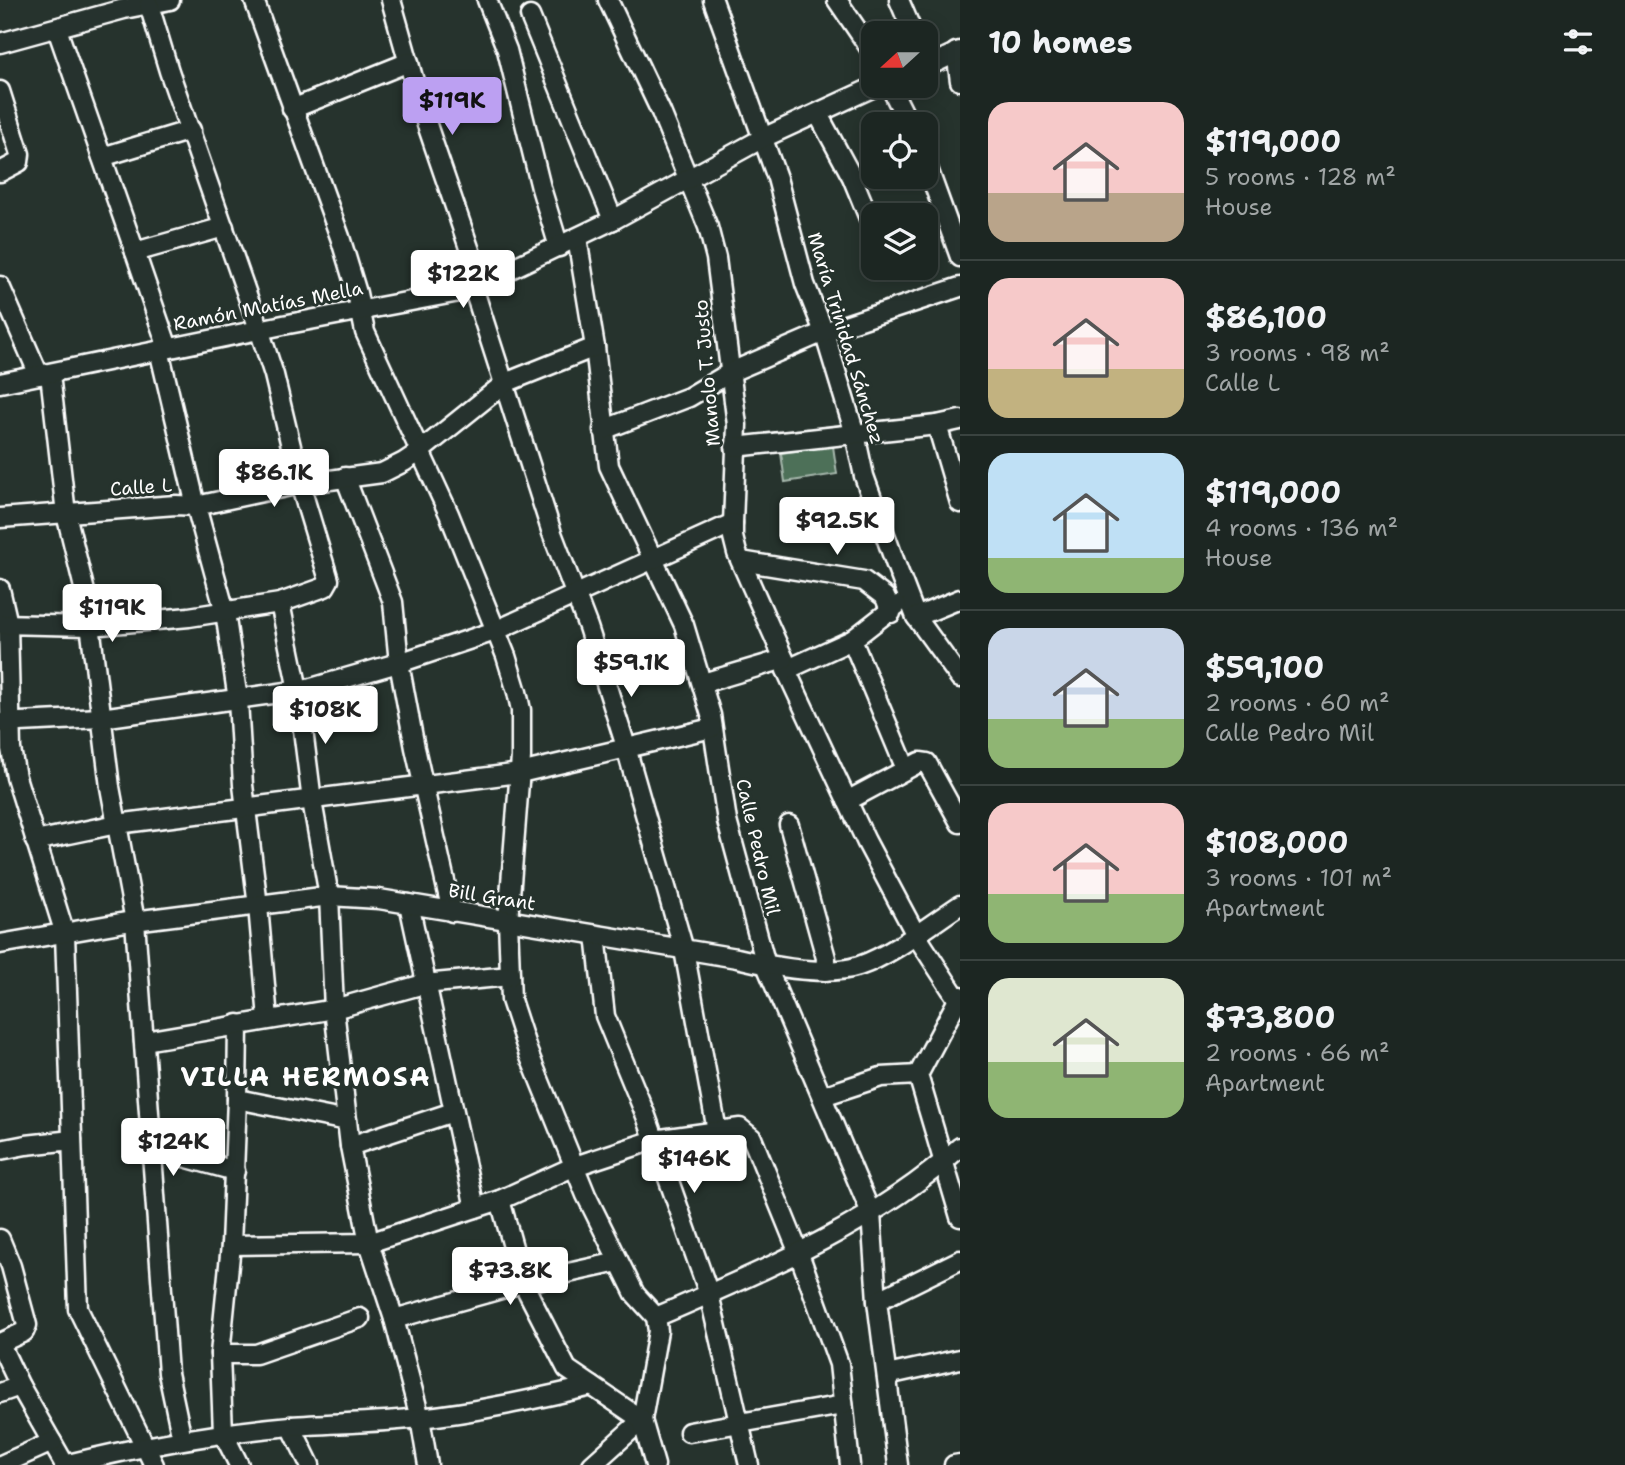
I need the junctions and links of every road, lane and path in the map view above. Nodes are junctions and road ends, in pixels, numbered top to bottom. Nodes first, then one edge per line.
1 (170, 0) edge
2 (254, 0) edge
3 (391, 0) edge
4 (487, 0) edge
5 (608, 0) edge
6 (713, 0) edge
7 (837, 0) edge
8 (900, 0) edge
9 (149, 5) junction
10 (102, 8) edge
11 (530, 16) dead end
12 (908, 21) edge
13 (57, 29) junction
14 (861, 35) edge
15 (2, 37) edge
16 (958, 51) edge
17 (938, 60) edge
18 (410, 62) junction
19 (960, 81) edge
20 (0, 91) edge
21 (861, 93) edge
22 (292, 110) junction
23 (818, 114) junction
24 (191, 130) junction
25 (763, 138) junction
26 (102, 157) junction
27 (0, 172) edge
28 (687, 180) junction
29 (935, 189) edge
30 (863, 203) edge
31 (613, 220) junction
32 (224, 227) junction
33 (578, 238) junction
34 (559, 247) junction
35 (135, 252) junction
36 (960, 257) edge
37 (477, 285) junction
38 (0, 286) edge
39 (960, 287) edge
40 (360, 309) junction
41 (260, 329) junction
42 (824, 332) junction
43 (595, 347) junction
44 (163, 349) junction
45 (731, 372) junction
46 (44, 374) junction
47 (0, 383) edge
48 (505, 383) junction
49 (960, 420) edge
50 (937, 425) junction
51 (603, 430) junction
52 (855, 434) junction
53 (736, 447) junction
54 (419, 452) junction
55 (345, 477) junction
56 (300, 484) junction
57 (960, 503) edge
58 (196, 506) junction
59 (66, 514) junction
60 (0, 518) edge
61 (733, 523) junction
62 (653, 560) junction
63 (741, 561) junction
64 (0, 589) edge
65 (908, 594) junction
66 (575, 595) junction
67 (960, 599) edge
68 (280, 603) junction
69 (225, 612) junction
70 (891, 613) junction
71 (916, 617) junction
72 (4, 624) edge
73 (90, 626) junction
74 (495, 631) junction
75 (852, 640) junction
76 (399, 663) junction
77 (785, 665) junction
78 (960, 678) edge
79 (703, 683) junction
80 (298, 690) junction
81 (238, 700) junction
82 (101, 718) junction
83 (5, 723) edge
84 (712, 728) junction
85 (625, 748) junction
86 (906, 769) junction
87 (520, 773) junction
88 (423, 786) junction
89 (312, 801) junction
90 (847, 801) junction
91 (247, 809) junction
92 (960, 823) edge
93 (117, 824) junction
94 (789, 825) dead end
95 (34, 841) junction
96 (329, 897) junction
97 (408, 904) junction
98 (960, 905) edge
99 (258, 906) junction
100 (452, 912) junction
101 (135, 921) junction
102 (508, 921) junction
103 (65, 934) junction
104 (596, 935) junction
105 (916, 935) junction
106 (0, 944) edge
107 (684, 950) junction
108 (766, 965) junction
109 (825, 971) junction
110 (510, 976) junction
111 (425, 984) junction
112 (959, 1000) edge
113 (334, 1009) junction
114 (268, 1019) junction
115 (238, 1024) junction
116 (144, 1041) junction
117 (918, 1075) junction
118 (823, 1096) junction
119 (237, 1099) junction
120 (453, 1112) junction
121 (347, 1121) junction
122 (717, 1131) junction
123 (72, 1140) junction
124 (654, 1140) junction
125 (350, 1146) junction
126 (151, 1147) junction
127 (960, 1147) edge
128 (0, 1150) edge
129 (943, 1163) junction
130 (575, 1166) junction
131 (235, 1171) junction
132 (500, 1200) junction
133 (475, 1208) junction
134 (871, 1213) junction
135 (960, 1217) edge
136 (0, 1239) edge
137 (369, 1244) junction
138 (231, 1245) junction
139 (798, 1251) junction
140 (960, 1260) edge
141 (618, 1262) junction
142 (523, 1283) junction
143 (709, 1294) junction
144 (877, 1301) junction
145 (656, 1317) junction
146 (360, 1318) dead end
147 (394, 1319) junction
148 (0, 1343) edge
149 (220, 1354) junction
150 (960, 1359) edge
151 (887, 1375) junction
152 (20, 1386) junction
153 (592, 1386) junction
154 (0, 1393) edge
155 (843, 1405) junction
156 (420, 1418) junction
157 (642, 1420) junction
158 (739, 1424) junction
159 (291, 1426) junction
160 (689, 1432) dead end
161 (223, 1433) junction
162 (182, 1439) junction
163 (52, 1442) junction
164 (144, 1445) junction
165 (960, 1464) edge
166 (1, 1465) edge
167 (64, 1465) edge
168 (154, 1465) edge
169 (239, 1465) edge
170 (310, 1465) edge
171 (428, 1465) edge
172 (592, 1465) edge
173 (655, 1465) edge
174 (749, 1465) edge
175 (850, 1465) edge
176 (898, 1465) edge
177 (954, 1465) edge

1 - 9 street
2 - 22 street
3 - 18 street
4 - 34 street
5 - 28 street, Manolo T. Justo
6 - 25 street, María Trinidad Sánchez
7 - 14 street
8 - 12 street
9 - 10 street
9 - 24 street
10 - 13 street
11 - 31 street
13 - 15 street
13 - 26 street
16 - 17 street
16 - 19 street
18 - 22 street
18 - 37 street
20 - 27 street
21 - 23 street, Ramón Matías Mella
22 - 40 street
23 - 25 street, Ramón Matías Mella
23 - 30 street
24 - 26 street
24 - 32 street
25 - 28 street, Ramón Matías Mella
25 - 42 street, María Trinidad Sánchez
26 - 35 street
28 - 31 street, Ramón Matías Mella
28 - 45 street, Manolo T. Justo
29 - 36 street
31 - 33 street, Ramón Matías Mella
32 - 35 street
32 - 41 street
33 - 34 street, Ramón Matías Mella
33 - 43 street, Calle Pedro Mil
34 - 37 street, Ramón Matías Mella
35 - 44 street
37 - 40 street, Ramón Matías Mella
37 - 48 street
38 - 46 street
39 - 42 street
40 - 41 street, Ramón Matías Mella
40 - 54 street
41 - 44 street, Ramón Matías Mella
41 - 56 street
42 - 45 street
42 - 52 street, María Trinidad Sánchez
43 - 48 street, Calle L
43 - 51 street, Calle Pedro Mil
44 - 46 street, Ramón Matías Mella
44 - 58 street
45 - 51 street
45 - 53 street, Manolo T. Justo
46 - 47 street, Ramón Matías Mella
46 - 59 street
48 - 54 street, Calle L
48 - 66 street
49 - 50 street
50 - 52 street
50 - 57 street
51 - 62 street, Calle Pedro Mil
52 - 53 street
52 - 65 street, María Trinidad Sánchez
53 - 61 street, Manolo T. Justo
54 - 55 street, Calle L
54 - 74 street
55 - 56 street, Calle L
55 - 76 street
56 - 58 street, Calle L
56 - 68 street
58 - 59 street, Calle L
58 - 69 street
59 - 60 street, Calle L
59 - 73 street
61 - 62 street
61 - 63 street, Manolo T. Justo
62 - 66 street
62 - 79 street, Calle Pedro Mil
63 - 70 street
63 - 77 street, Manolo T. Justo
64 - 72 street
65 - 70 street
65 - 71 street, María Trinidad Sánchez
66 - 74 street
66 - 85 street
67 - 71 street
68 - 69 street
68 - 80 street
69 - 73 street
69 - 81 street
70 - 75 street
71 - 78 street, María Trinidad Sánchez
72 - 73 street
72 - 83 street
73 - 82 street
74 - 76 street
74 - 87 street
75 - 77 street
75 - 86 street
76 - 80 street
76 - 88 street
77 - 79 street
77 - 90 street, Manolo T. Justo
79 - 84 street, Calle Pedro Mil
80 - 81 street
80 - 89 street
81 - 82 street
81 - 91 street
82 - 83 street
82 - 93 street
83 - 95 street
84 - 85 street
84 - 108 street, Calle Pedro Mil
85 - 87 street
85 - 107 street
86 - 90 street
86 - 92 street
87 - 88 street
87 - 102 street
88 - 89 street
88 - 100 street
89 - 91 street
89 - 96 street
90 - 105 street, Manolo T. Justo
91 - 93 street
91 - 99 street
93 - 95 street
93 - 101 street
94 - 109 street
95 - 103 street
96 - 97 street, Bill Grant
96 - 99 street, Bill Grant
96 - 113 street
97 - 100 street, Bill Grant
97 - 111 street
98 - 105 street, Bill Grant
99 - 101 street, Bill Grant
99 - 114 street
100 - 102 street, Bill Grant
101 - 103 street, Bill Grant
101 - 116 street
102 - 104 street, Bill Grant
102 - 110 street
103 - 106 street, Bill Grant
103 - 123 street
104 - 107 street, Bill Grant
104 - 124 street
105 - 109 street, Bill Grant
105 - 112 street, Manolo T. Justo
107 - 108 street, Bill Grant
107 - 122 street
108 - 109 street, Bill Grant
108 - 118 street, Calle Pedro Mil
110 - 111 street
110 - 130 street
111 - 113 street
111 - 120 street
112 - 117 street
113 - 114 street
113 - 121 street
114 - 115 street
115 - 116 street
115 - 119 street
116 - 126 street
117 - 118 street
117 - 129 street
118 - 134 street, Calle Pedro Mil
119 - 121 street
119 - 131 street
120 - 125 street
120 - 133 street
121 - 125 street
122 - 124 street
122 - 139 street
123 - 128 street
123 - 164 street
124 - 130 street
124 - 143 street
125 - 137 street
126 - 131 street
126 - 162 street
127 - 129 street
129 - 134 street
129 - 135 street
130 - 132 street
130 - 141 street
131 - 138 street
132 - 133 street
132 - 142 street
133 - 137 street
134 - 139 street
134 - 144 street, Calle Pedro Mil
136 - 148 street
137 - 138 street
137 - 147 street
138 - 149 street
139 - 143 street
139 - 155 street
140 - 144 street
141 - 142 street
141 - 145 street
142 - 147 street
142 - 153 street
143 - 145 street
143 - 158 street
144 - 151 street, Calle Pedro Mil
145 - 157 street
146 - 149 street
147 - 156 street
148 - 152 street
149 - 161 street
150 - 151 street
151 - 176 street, Calle Pedro Mil
152 - 154 street
152 - 163 street
153 - 156 street
153 - 157 street
155 - 158 street
155 - 175 street
156 - 159 street
156 - 171 street
157 - 172 street
157 - 173 street
158 - 160 street
158 - 174 street
159 - 161 street
159 - 170 street
161 - 162 street
161 - 169 street
162 - 164 street
163 - 166 street
163 - 167 street
164 - 167 street
164 - 168 street
165 - 177 street

